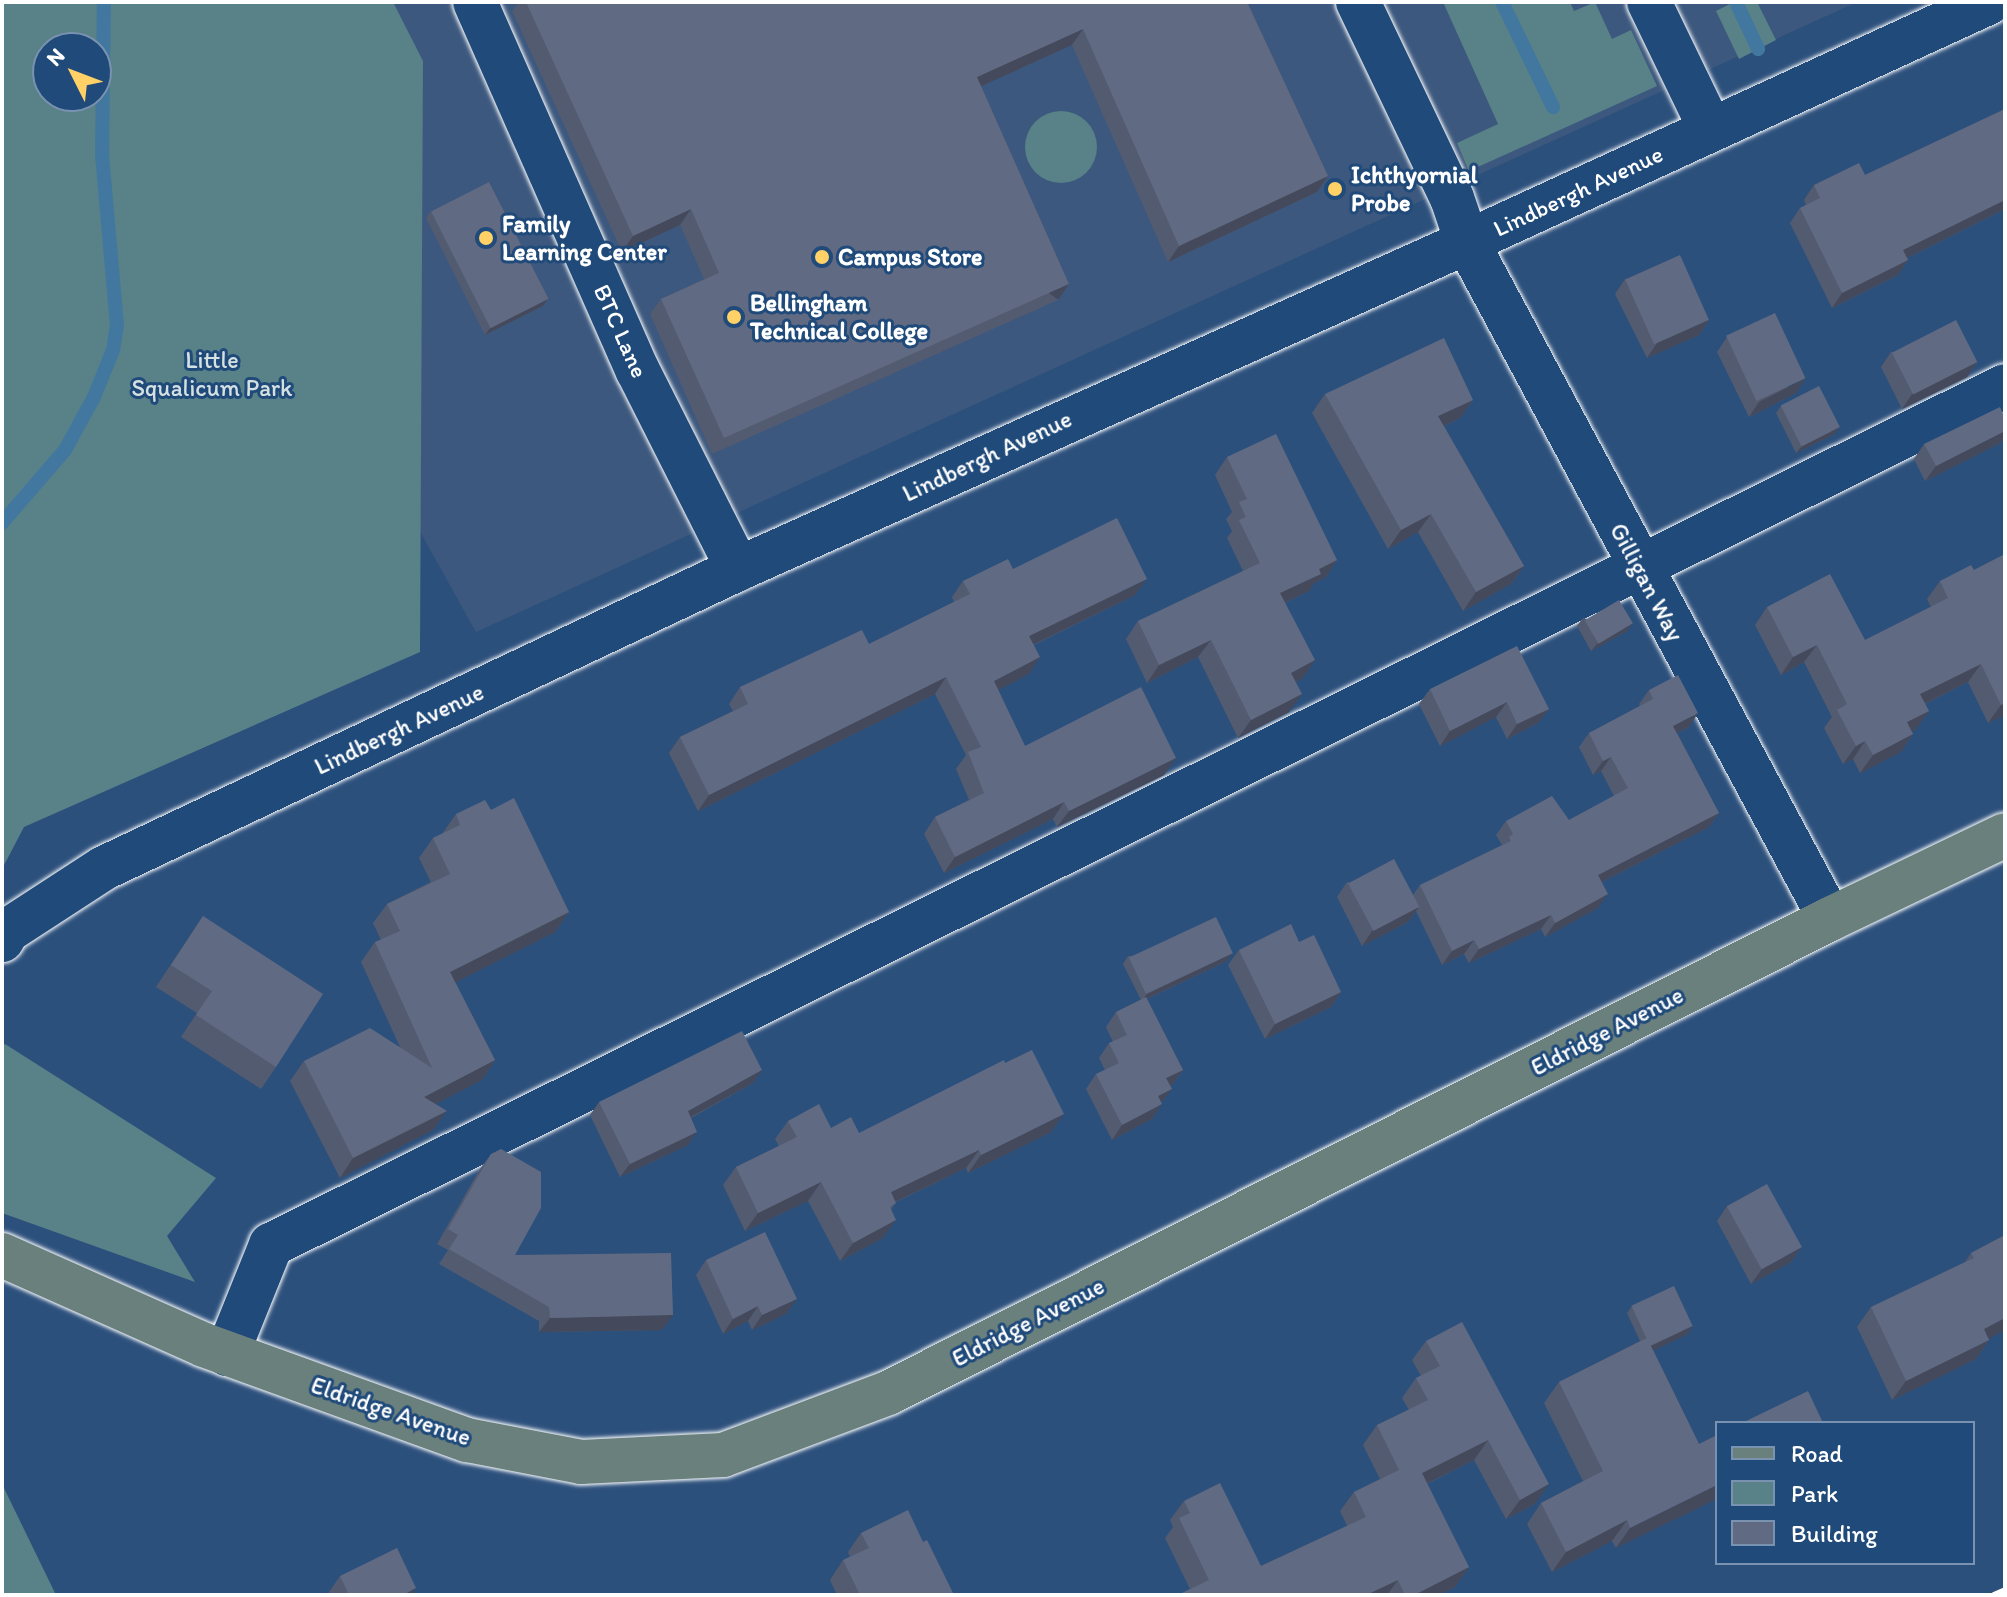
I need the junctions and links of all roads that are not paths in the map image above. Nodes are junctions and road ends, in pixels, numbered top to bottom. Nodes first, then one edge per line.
1 (475, 2) edge
2 (1358, 2) edge
3 (1649, 2) edge
4 (1990, 2) edge
5 (1711, 130) junction
6 (1467, 242) junction
7 (2005, 386) edge
8 (1638, 566) junction
9 (738, 569) junction
10 (2005, 835) edge
11 (1830, 919) junction
12 (2, 940) edge
13 (2, 1255) edge
14 (227, 1354) junction

1 - 9 street, BTC Lane
2 - 6 street, Gilligan Way
3 - 5 street
4 - 5 street, Lindbergh Avenue
5 - 6 street, Lindbergh Avenue
6 - 8 street, Gilligan Way
6 - 9 street, Lindbergh Avenue
7 - 8 street
8 - 11 street, Gilligan Way
8 - 14 street
9 - 12 street, Lindbergh Avenue
10 - 11 main road, Eldridge Avenue
11 - 14 main road, Eldridge Avenue
13 - 14 main road, Eldridge Avenue

